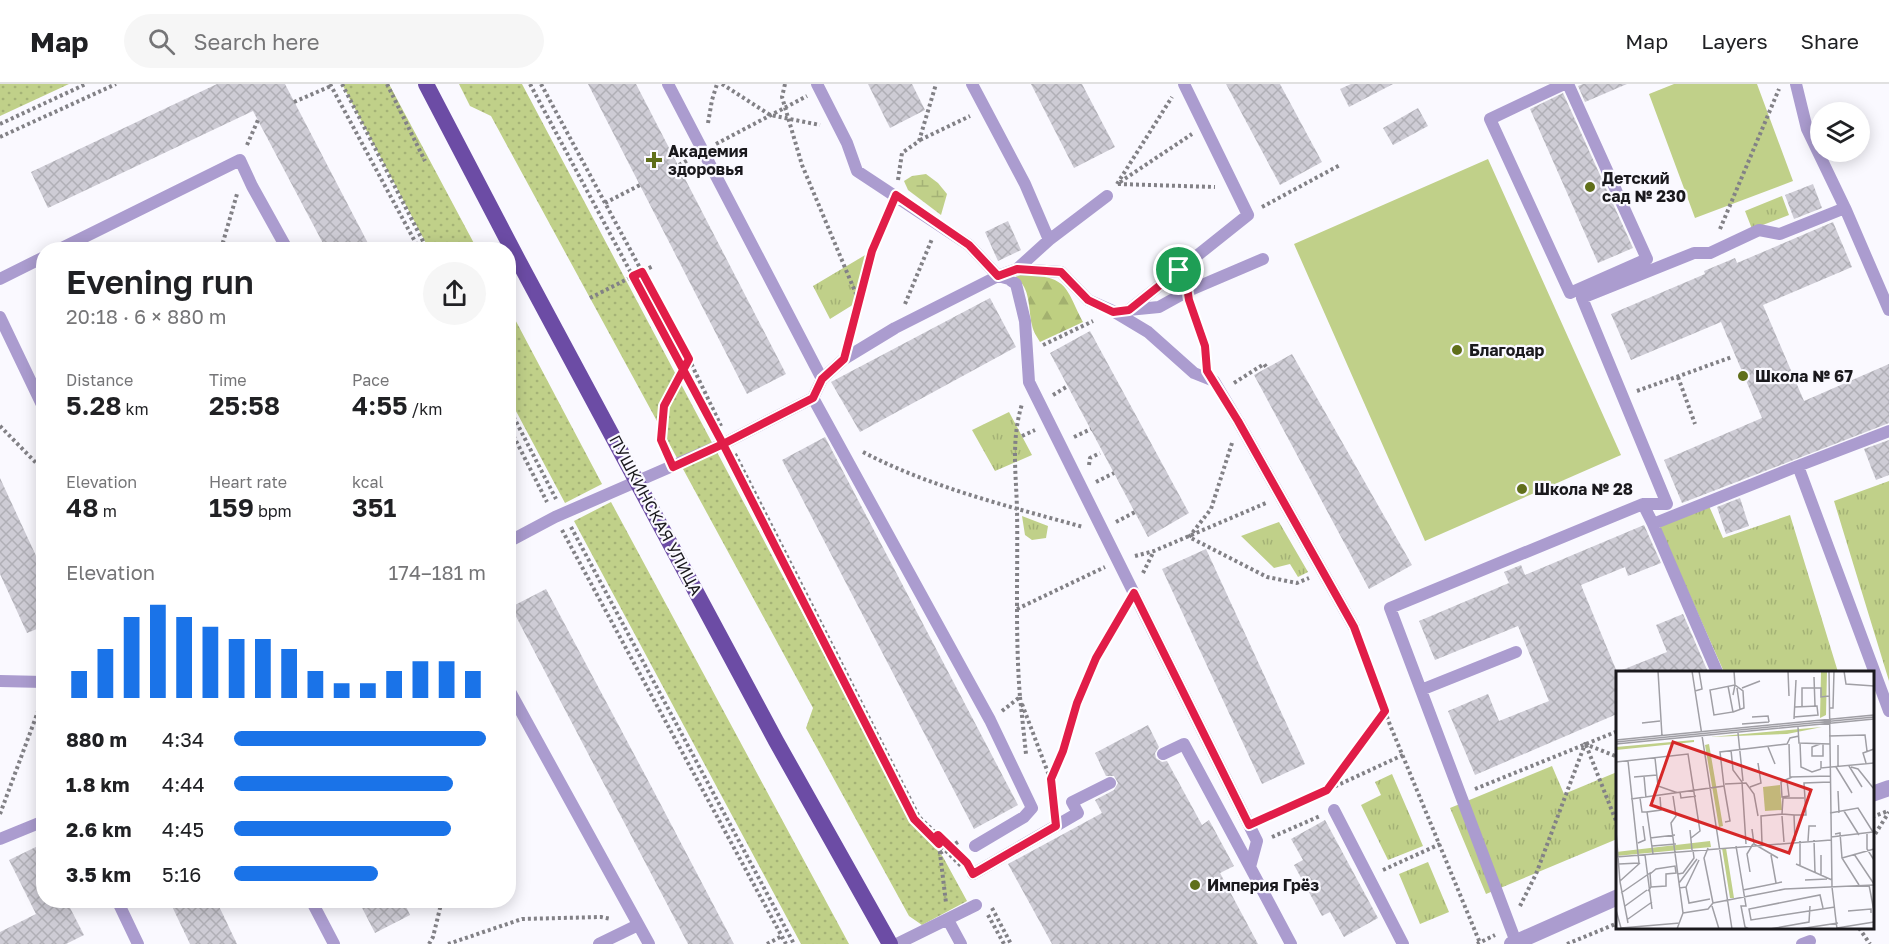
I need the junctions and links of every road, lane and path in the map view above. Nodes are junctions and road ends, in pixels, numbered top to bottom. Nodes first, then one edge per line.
1 (86, 84) edge
2 (116, 84) edge
3 (342, 84) edge
4 (387, 84) edge
5 (426, 84) edge
6 (530, 84) edge
7 (541, 84) edge
8 (668, 84) edge
9 (717, 84) edge
10 (722, 84) edge
11 (785, 84) edge
12 (936, 84) edge
13 (972, 84) edge
14 (1184, 84) edge
15 (1566, 84) edge
16 (1781, 84) edge
17 (1796, 84) edge
18 (331, 85) edge
19 (818, 87) edge
20 (1174, 94) dead end
21 (294, 102) dead end
22 (785, 107) junction
23 (985, 109) junction
24 (770, 115) junction
25 (258, 120) dead end
26 (789, 120) junction
27 (0, 124) edge
28 (838, 126) junction
29 (1204, 126) junction
30 (0, 137) edge
31 (920, 141) junction
32 (703, 151) junction
33 (240, 160) junction
34 (425, 161) dead end
35 (1340, 165) dead end
36 (1117, 184) junction
37 (640, 185) dead end
38 (252, 186) junction
39 (1235, 188) junction
40 (896, 195) junction
41 (1107, 196) dead end
42 (605, 203) junction
43 (1845, 208) junction
44 (1248, 215) junction
45 (938, 224) junction
46 (1049, 240) junction
47 (74, 242) edge
48 (223, 242) edge
49 (283, 242) edge
50 (415, 242) edge
51 (423, 242) edge
52 (510, 242) edge
53 (516, 253) edge
54 (1710, 253) junction
55 (1263, 259) dead end
56 (36, 261) edge
57 (653, 266) dead end
58 (1017, 269) junction
59 (642, 272) junction
60 (633, 276) junction
61 (998, 276) junction
62 (0, 279) edge
63 (1188, 291) junction
64 (590, 298) dead end
65 (859, 301) junction
66 (1129, 310) junction
67 (1889, 310) edge
68 (1113, 312) junction
69 (0, 318) edge
70 (895, 328) junction
71 (1026, 353) junction
72 (1732, 357) dead end
73 (689, 359) junction
74 (844, 359) junction
75 (1267, 368) dead end
76 (684, 369) junction
77 (1678, 377) junction
78 (822, 379) junction
79 (1217, 386) junction
80 (36, 392) edge
81 (1025, 395) dead end
82 (1623, 396) junction
83 (813, 398) junction
84 (1238, 421) junction
85 (516, 423) edge
86 (1695, 424) dead end
87 (0, 426) edge
88 (1034, 431) dead end
89 (1889, 431) edge
90 (834, 436) junction
91 (1022, 436) dead end
92 (516, 439) edge
93 (726, 442) junction
94 (36, 463) edge
95 (1798, 466) junction
96 (673, 467) junction
97 (638, 482) junction
98 (1281, 497) junction
99 (1643, 504) junction
100 (1017, 509) junction
101 (559, 515) junction
102 (1653, 524) junction
103 (1104, 532) junction
104 (1189, 537) junction
105 (516, 538) edge
106 (1117, 561) junction
107 (1323, 572) junction
108 (1134, 593) junction
109 (1017, 609) junction
110 (1354, 627) joint
111 (1516, 651) dead end
112 (1716, 671) edge
113 (0, 681) edge
114 (36, 682) edge
115 (1421, 690) junction
116 (1020, 697) junction
117 (516, 703) edge
118 (1385, 711) junction
119 (1889, 711) edge
120 (36, 718) edge
121 (990, 720) junction
122 (1616, 731) edge
123 (1585, 744) junction
124 (1163, 754) dead end
125 (1403, 755) junction
126 (1616, 757) edge
127 (1051, 779) junction
128 (1110, 783) dead end
129 (1889, 788) edge
130 (1327, 790) junction
131 (1874, 793) edge
132 (1461, 794) junction
133 (1334, 810) joint
134 (1889, 811) edge
135 (0, 814) edge
136 (1874, 817) edge
137 (1616, 823) edge
138 (36, 824) edge
139 (1249, 825) junction
140 (1056, 826) junction
141 (938, 835) junction
142 (1874, 835) edge
143 (0, 839) edge
144 (1266, 839) dead end
145 (939, 844) junction
146 (1440, 844) junction
147 (975, 846) dead end
148 (961, 866) dead end
149 (1250, 867) junction
150 (973, 874) joint
151 (1369, 877) junction
152 (1616, 897) edge
153 (989, 904) dead end
154 (979, 906) joint
155 (121, 908) edge
156 (315, 908) edge
157 (440, 908) edge
158 (948, 920) junction
159 (1616, 923) edge
160 (638, 925) junction
161 (1860, 929) edge
162 (782, 936) junction
163 (1512, 938) edge
164 (1480, 943) edge
165 (138, 944) edge
166 (334, 944) edge
167 (429, 944) edge
168 (448, 944) edge
169 (599, 944) edge
170 (649, 944) edge
171 (767, 944) edge
172 (786, 944) edge
173 (794, 944) edge
174 (890, 944) edge
175 (897, 944) edge
176 (961, 944) edge
177 (1004, 944) edge
178 (1011, 944) edge
179 (1291, 944) edge
180 (1403, 944) edge
181 (1567, 944) edge
182 (1870, 944) edge

1 - 27 path
2 - 30 path
3 - 51 path
4 - 34 path
5 - 52 main road, ПУШКИНСКАЯ УЛИЦА
6 - 60 path
7 - 42 path
8 - 32 lane
9 - 32 path
10 - 24 path
11 - 22 path
12 - 31 path
13 - 23 lane
14 - 29 lane
15 - 15 lane
16 - 54 path
17 - 43 lane
18 - 21 path
18 - 50 path
19 - 22 path
19 - 28 lane
20 - 36 path
22 - 24 path
22 - 26 path
23 - 31 path
23 - 46 lane
24 - 26 path
24 - 32 path
25 - 33 path
26 - 28 path
26 - 65 path
28 - 40 lane
29 - 36 path
29 - 39 lane
31 - 40 path
32 - 78 lane
33 - 38 lane
33 - 47 lane
35 - 44 path
36 - 39 path
37 - 42 path
38 - 48 path
38 - 49 lane
39 - 44 lane
40 - 45 lane
40 - 65 path
41 - 46 lane
42 - 59 path
43 - 54 lane
43 - 67 lane
44 - 66 lane
45 - 61 lane
45 - 70 path
46 - 58 lane
53 - 97 main road, ПУШКИНСКАЯ УЛИЦА
54 - 82 lane
55 - 63 lane
56 - 62 lane
57 - 59 path
58 - 61 lane
58 - 68 lane
59 - 60 path
59 - 73 path
60 - 64 path
60 - 76 path
61 - 70 lane
61 - 71 lane
63 - 66 lane
63 - 79 path
65 - 74 path
66 - 68 lane
68 - 71 path
68 - 79 lane
69 - 80 lane
70 - 74 lane
71 - 103 lane
72 - 77 path
73 - 76 path
73 - 93 path
74 - 78 lane
75 - 79 path
76 - 93 path
76 - 96 path
77 - 82 path
77 - 86 path
78 - 83 lane
79 - 84 lane
81 - 100 path
82 - 99 lane
83 - 90 lane
83 - 93 lane
84 - 98 lane
84 - 104 path
85 - 101 path
87 - 94 path
88 - 91 path
89 - 95 lane
90 - 100 path
90 - 121 lane
92 - 101 path
93 - 96 lane
93 - 141 path
93 - 145 path
95 - 102 lane
95 - 119 lane
96 - 97 lane
97 - 101 lane
97 - 174 main road, ПУШКИНСКАЯ УЛИЦА
98 - 104 path
98 - 107 lane
99 - 102 lane
99 - 115 lane
100 - 103 path
100 - 109 path
101 - 105 lane
101 - 162 path
101 - 173 path
102 - 112 lane
103 - 106 lane
104 - 106 path
104 - 107 path
106 - 108 lane
106 - 109 path
107 - 110 lane
108 - 127 path
108 - 139 lane
109 - 116 path
110 - 118 path
111 - 115 lane
113 - 114 lane
115 - 132 lane
116 - 121 path
116 - 127 path
117 - 160 lane
118 - 125 path
118 - 130 path
120 - 135 path
121 - 147 lane
122 - 123 path
123 - 126 path
123 - 132 path
123 - 137 path
123 - 163 path
124 - 149 lane
125 - 130 path
125 - 146 path
127 - 140 path
128 - 140 lane
129 - 131 street
130 - 139 path
132 - 163 lane
133 - 144 path
133 - 151 lane
134 - 136 path
134 - 142 path
138 - 143 lane
139 - 149 lane
140 - 150 lane
141 - 145 path
141 - 150 path
145 - 148 path
145 - 158 path
146 - 151 path
146 - 164 path
149 - 179 lane
151 - 180 lane
152 - 163 street
153 - 178 path
154 - 158 lane
154 - 177 path
155 - 165 lane
156 - 166 lane
157 - 167 path
158 - 175 lane
158 - 176 lane
159 - 181 path
160 - 168 path
160 - 169 lane
160 - 170 lane
161 - 182 path
162 - 171 path
162 - 172 path

